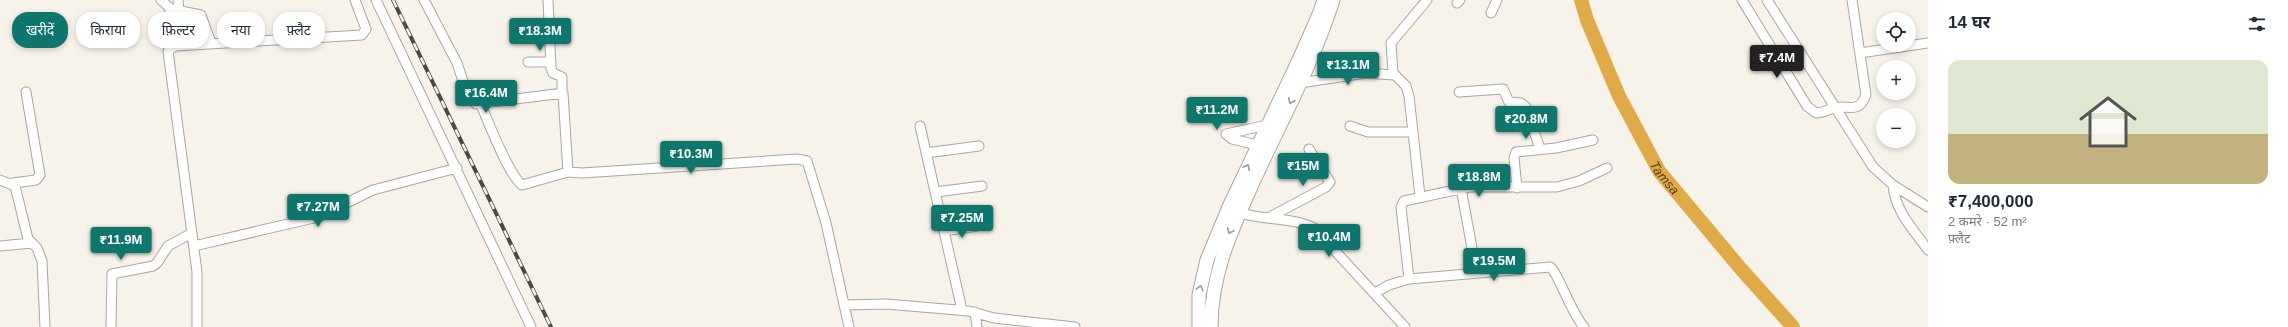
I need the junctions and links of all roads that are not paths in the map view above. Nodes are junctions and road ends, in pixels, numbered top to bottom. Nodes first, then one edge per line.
1 (161, 0) edge
2 (178, 0) edge
3 (355, 0) edge
4 (376, 0) edge
5 (424, 0) edge
6 (548, 0) edge
7 (1324, 0) edge
8 (1333, 0) edge
9 (1427, 0) edge
10 (1497, 0) edge
11 (1742, 0) edge
12 (1767, 0) edge
13 (1852, 0) edge
14 (175, 10) junction
15 (1491, 12) dead end
16 (211, 43) junction
17 (1928, 43) edge
18 (170, 49) junction
19 (1860, 53) junction
20 (528, 62) dead end
21 (551, 62) junction
22 (1394, 75) junction
23 (1300, 83) junction
24 (26, 92) dead end
25 (562, 92) junction
26 (1459, 92) dead end
27 (481, 104) junction
28 (1835, 107) junction
29 (1267, 125) junction
30 (920, 126) dead end
31 (1350, 126) dead end
32 (1412, 132) junction
33 (1593, 140) dead end
34 (1257, 144) junction
35 (979, 146) dead end
36 (1309, 149) dead end
37 (1540, 149) junction
38 (926, 153) junction
39 (457, 168) junction
40 (1607, 168) dead end
41 (568, 172) junction
42 (0, 180) edge
43 (13, 183) junction
44 (1894, 185) junction
45 (982, 186) dead end
46 (1461, 188) junction
47 (1517, 188) junction
48 (936, 192) junction
49 (1420, 196) junction
50 (1928, 207) edge
51 (1233, 211) junction
52 (1268, 218) junction
53 (977, 226) dead end
54 (944, 231) junction
55 (192, 233) junction
56 (32, 243) junction
57 (0, 246) edge
58 (194, 246) junction
59 (1472, 248) dead end
60 (1928, 250) edge
61 (1409, 279) junction
62 (1375, 293) junction
63 (844, 305) junction
64 (962, 310) junction
65 (975, 312) junction
66 (45, 327) edge
67 (111, 327) edge
68 (197, 327) edge
69 (532, 327) edge
70 (849, 327) edge
71 (977, 327) edge
72 (1075, 327) edge
73 (1199, 327) edge
74 (1211, 327) edge
75 (1405, 327) edge
76 (1584, 327) edge

1 - 14 street
2 - 14 street
3 - 16 street
4 - 39 street
5 - 27 street
6 - 21 street
7 - 29 highway
8 - 23 highway
9 - 22 street
10 - 15 street
11 - 28 street
12 - 28 street
13 - 19 street
14 - 16 street
14 - 18 street
16 - 18 street
17 - 19 street
18 - 55 street
19 - 28 street
20 - 21 street
21 - 25 street
22 - 23 street
22 - 32 street
23 -> 51 highway
24 - 43 street
25 - 27 street
25 - 41 street
26 - 37 street
27 - 41 street
28 - 44 street
29 - 34 highway
29 - 34 street
30 - 38 street
31 - 32 street
32 - 49 street
33 - 37 street
51 -> 34 highway
35 - 38 street
36 - 52 street
37 - 47 street
38 - 48 street
39 - 58 street
39 - 69 street
40 - 47 street
41 - 63 street
42 - 43 street
43 - 56 street
44 - 50 street
44 - 60 street
45 - 48 street
46 - 47 street
46 - 49 street
46 - 59 street
48 - 54 street
49 - 61 street
51 - 52 street
73 -> 51 highway
51 -> 74 highway
52 - 62 street
53 - 54 street
54 - 64 street
55 - 58 street
55 - 67 street
56 - 57 street
56 - 66 street
58 - 68 street
61 - 62 street
61 - 76 street
62 - 75 street
63 - 64 street
63 - 70 street
64 - 65 street
65 - 71 street
65 - 72 street

